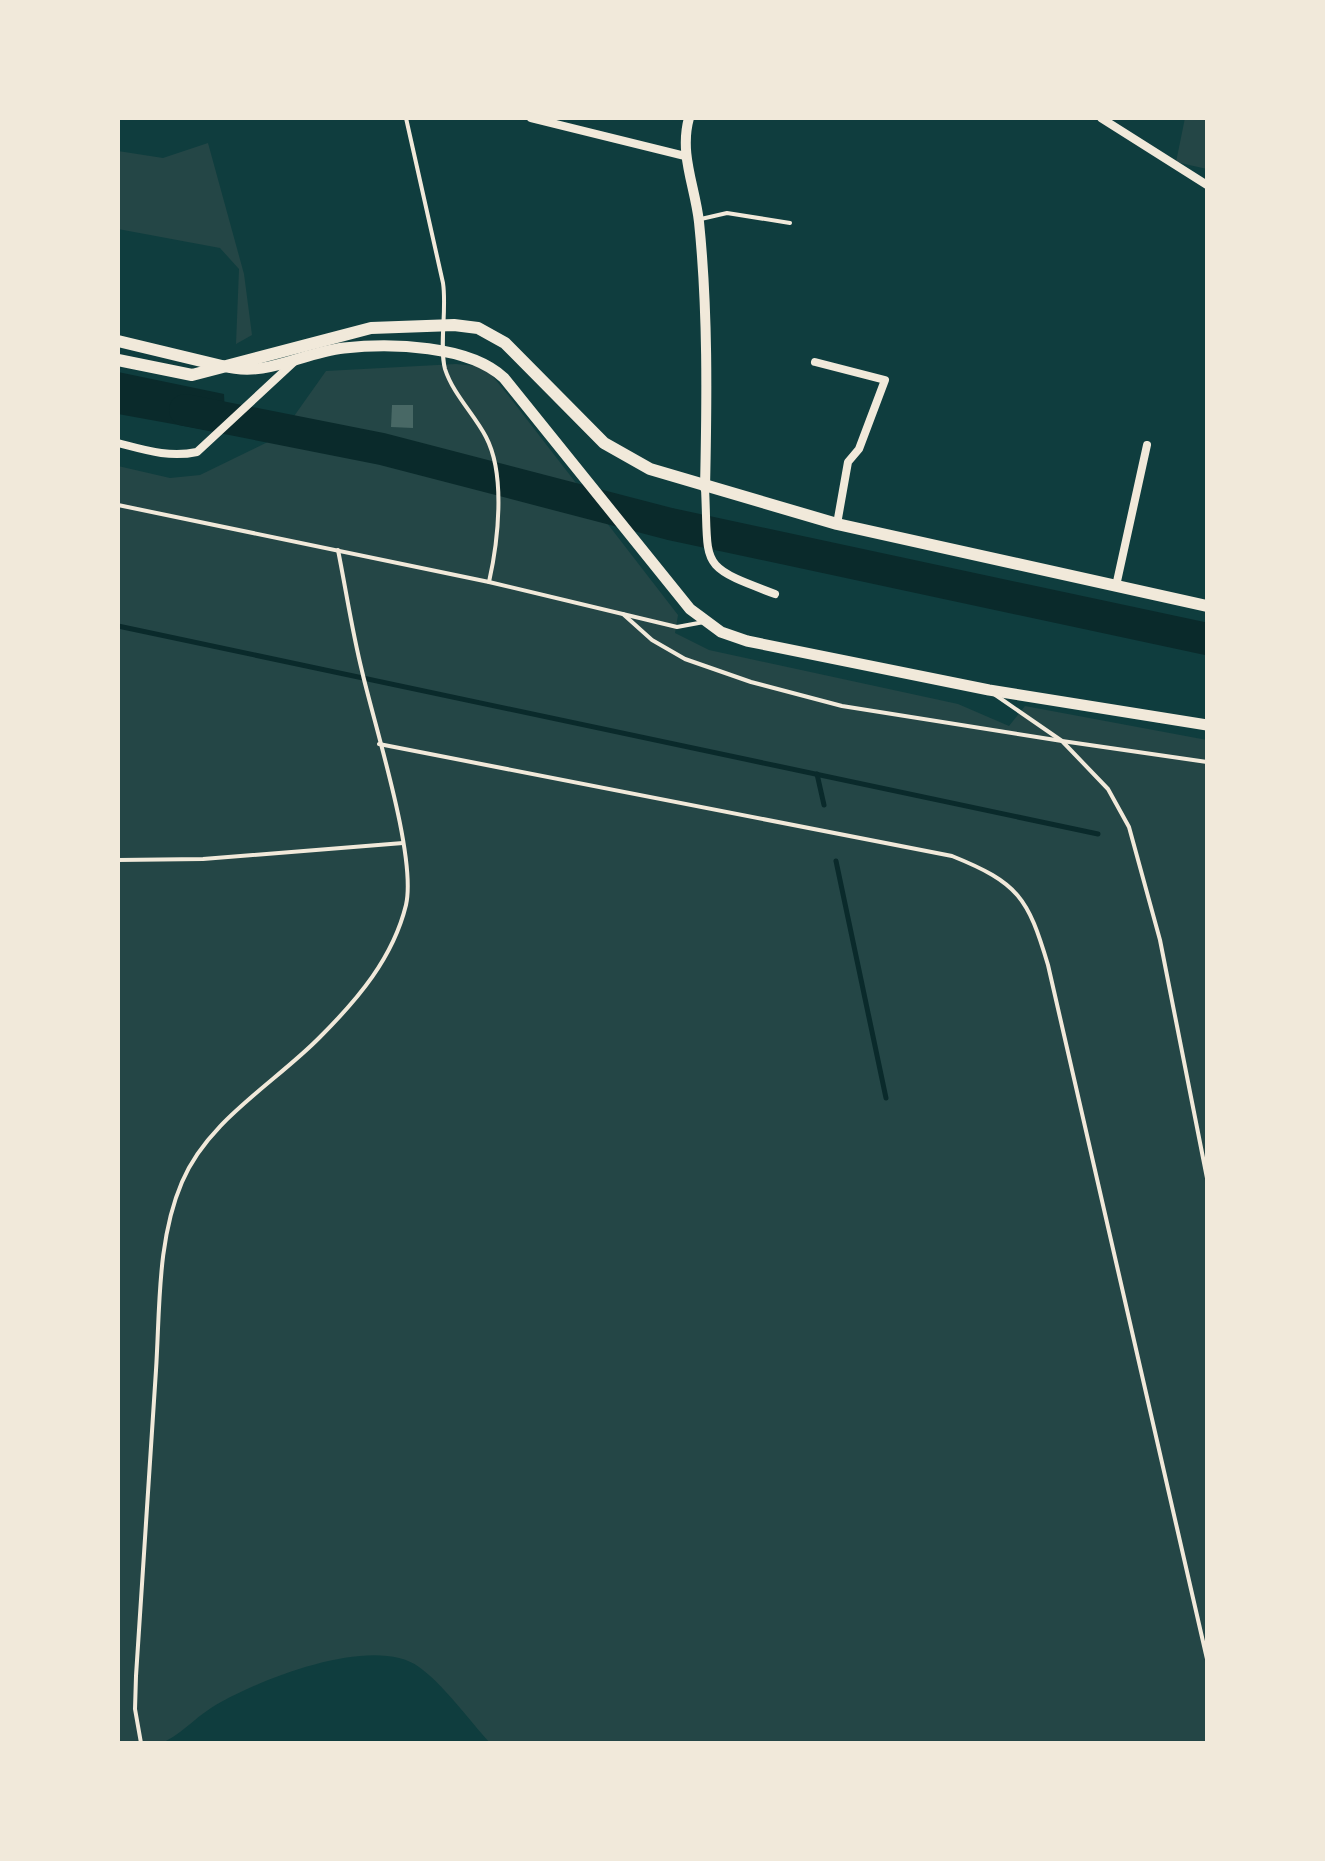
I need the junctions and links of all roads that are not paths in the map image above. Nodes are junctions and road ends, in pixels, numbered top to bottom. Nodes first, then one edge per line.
1 (406, 118) edge
2 (531, 118) edge
3 (689, 118) edge
4 (1101, 118) edge
5 (685, 156) junction
6 (1207, 185) edge
7 (698, 219) junction
8 (790, 223) dead end
9 (118, 341) edge
10 (298, 359) junction
11 (118, 360) edge
12 (815, 362) dead end
13 (222, 366) junction
14 (118, 443) edge
15 (1147, 445) dead end
16 (705, 488) junction
17 (118, 505) edge
18 (837, 524) junction
19 (338, 550) junction
20 (489, 582) junction
21 (1116, 586) junction
22 (775, 594) dead end
23 (1207, 606) edge
24 (623, 614) junction
25 (704, 622) junction
26 (989, 690) junction
27 (1207, 725) edge
28 (1062, 741) junction
29 (379, 744) junction
30 (1207, 762) edge
31 (403, 843) junction
32 (118, 860) edge
33 (1207, 1178) edge
34 (1207, 1659) edge
35 (141, 1743) edge

1 - 20 lane
2 - 5 street
3 - 5 street
4 - 6 street
5 - 7 street
7 - 8 lane
7 - 16 street
9 - 13 main road
10 - 13 main road
10 - 14 street
10 - 25 main road
11 - 13 main road
12 - 18 street
13 - 16 main road
15 - 21 street
16 - 18 main road
16 - 22 street
17 - 19 lane
18 - 21 main road
19 - 20 lane
19 - 29 lane
20 - 24 lane
21 - 23 main road
24 - 25 lane
24 - 28 lane
25 - 26 main road
26 - 27 main road
26 - 28 lane
28 - 30 lane
28 - 33 lane
29 - 31 lane
29 - 34 lane
31 - 32 lane
31 - 35 lane

